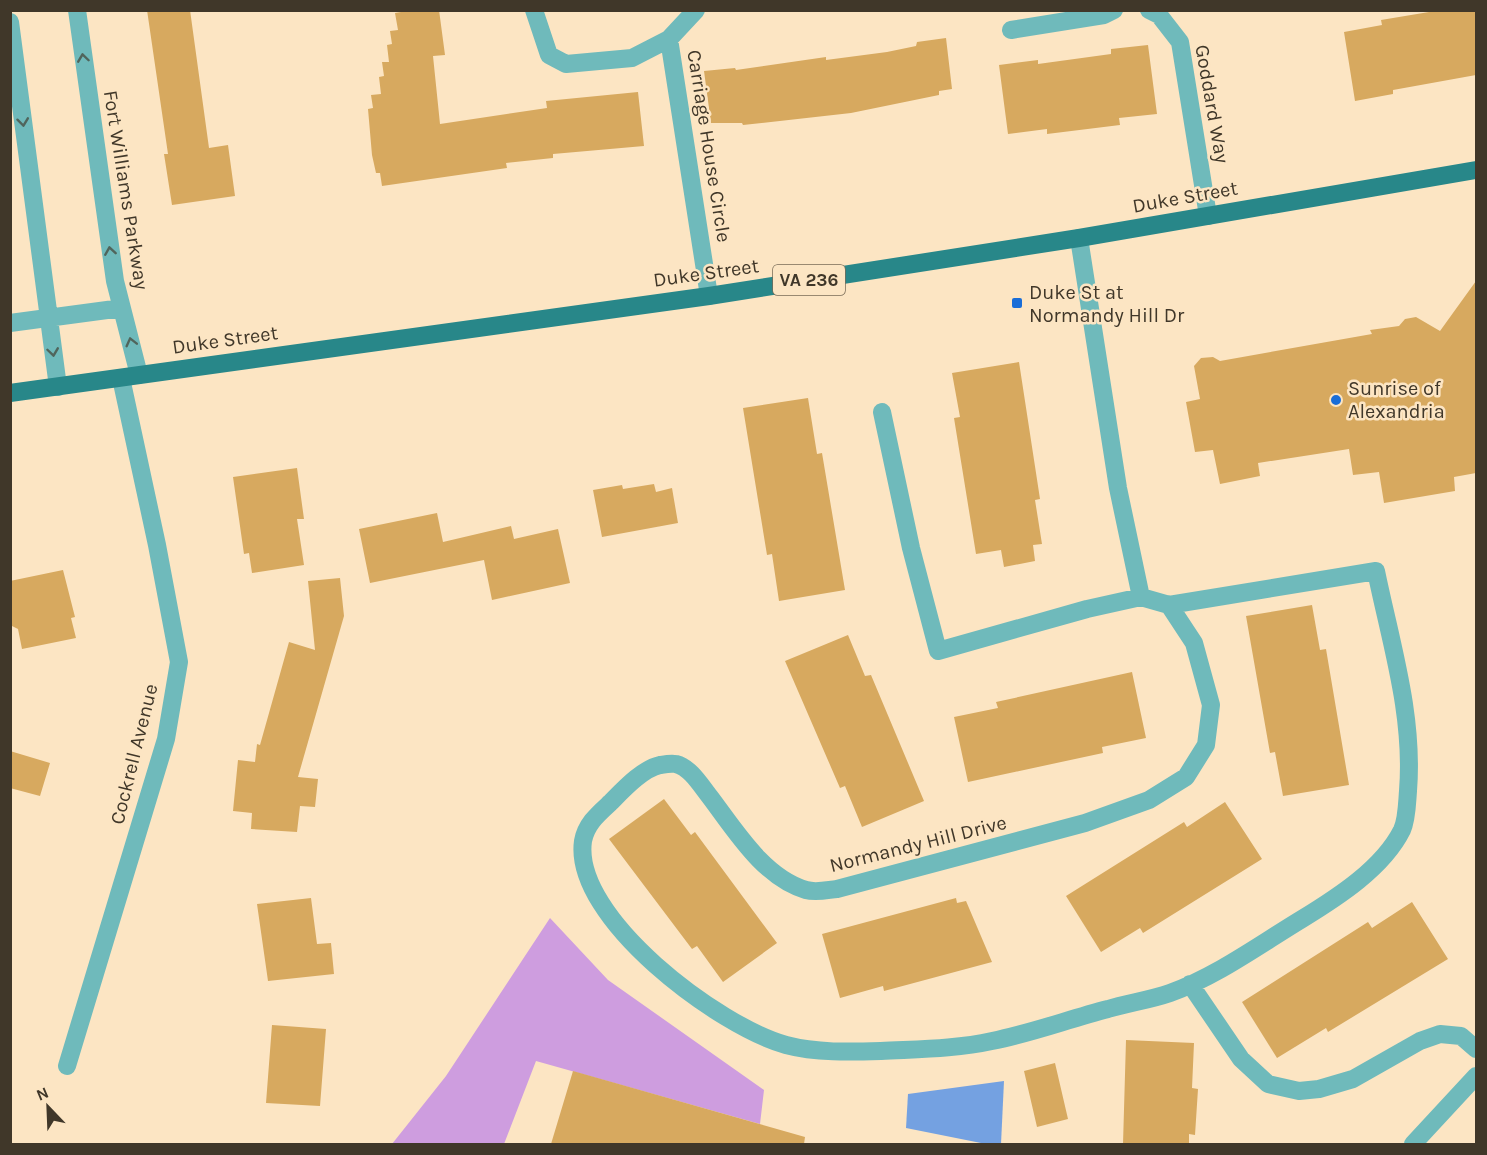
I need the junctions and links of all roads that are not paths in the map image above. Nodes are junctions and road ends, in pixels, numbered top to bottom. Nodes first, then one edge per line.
1 (77, 10) edge
2 (534, 10) edge
3 (696, 10) edge
4 (1114, 10) edge
5 (1149, 10) edge
6 (10, 22) edge
7 (1011, 30) dead end
8 (669, 39) junction
9 (1476, 170) edge
10 (1208, 216) junction
11 (1079, 238) junction
12 (710, 296) junction
13 (122, 308) junction
14 (48, 317) junction
15 (10, 323) edge
16 (130, 376) junction
17 (58, 387) junction
18 (10, 393) edge
19 (882, 412) dead end
20 (1141, 597) junction
21 (1169, 605) junction
22 (1190, 984) junction
23 (1476, 1049) edge
24 (67, 1066) dead end
25 (1476, 1076) edge
26 (1413, 1144) edge

13 -> 1 street, Fort Williams Parkway
2 - 8 street, Carriage House Circle
3 - 8 street, Carriage House Circle
4 - 7 street
5 - 10 street, Goddard Way
6 -> 14 street
8 - 12 street, Carriage House Circle
9 - 10 main road, Duke Street / VA 236
10 - 11 main road, Duke Street / VA 236
11 - 12 main road, Duke Street / VA 236
11 - 20 street
12 - 16 main road, Duke Street / VA 236
13 - 14 street
16 -> 13 street, Fort Williams Parkway
14 - 15 street
14 -> 17 street
16 - 17 main road, Duke Street / VA 236
16 - 24 street, Cockrell Avenue
17 - 18 main road, Duke Street / VA 236
19 - 20 street, Normandy Hill Drive
20 - 21 street, Normandy Hill Drive
21 - 22 street, Normandy Hill Drive
21 - 22 street, Normandy Hill Drive
22 - 23 street
25 - 26 street

